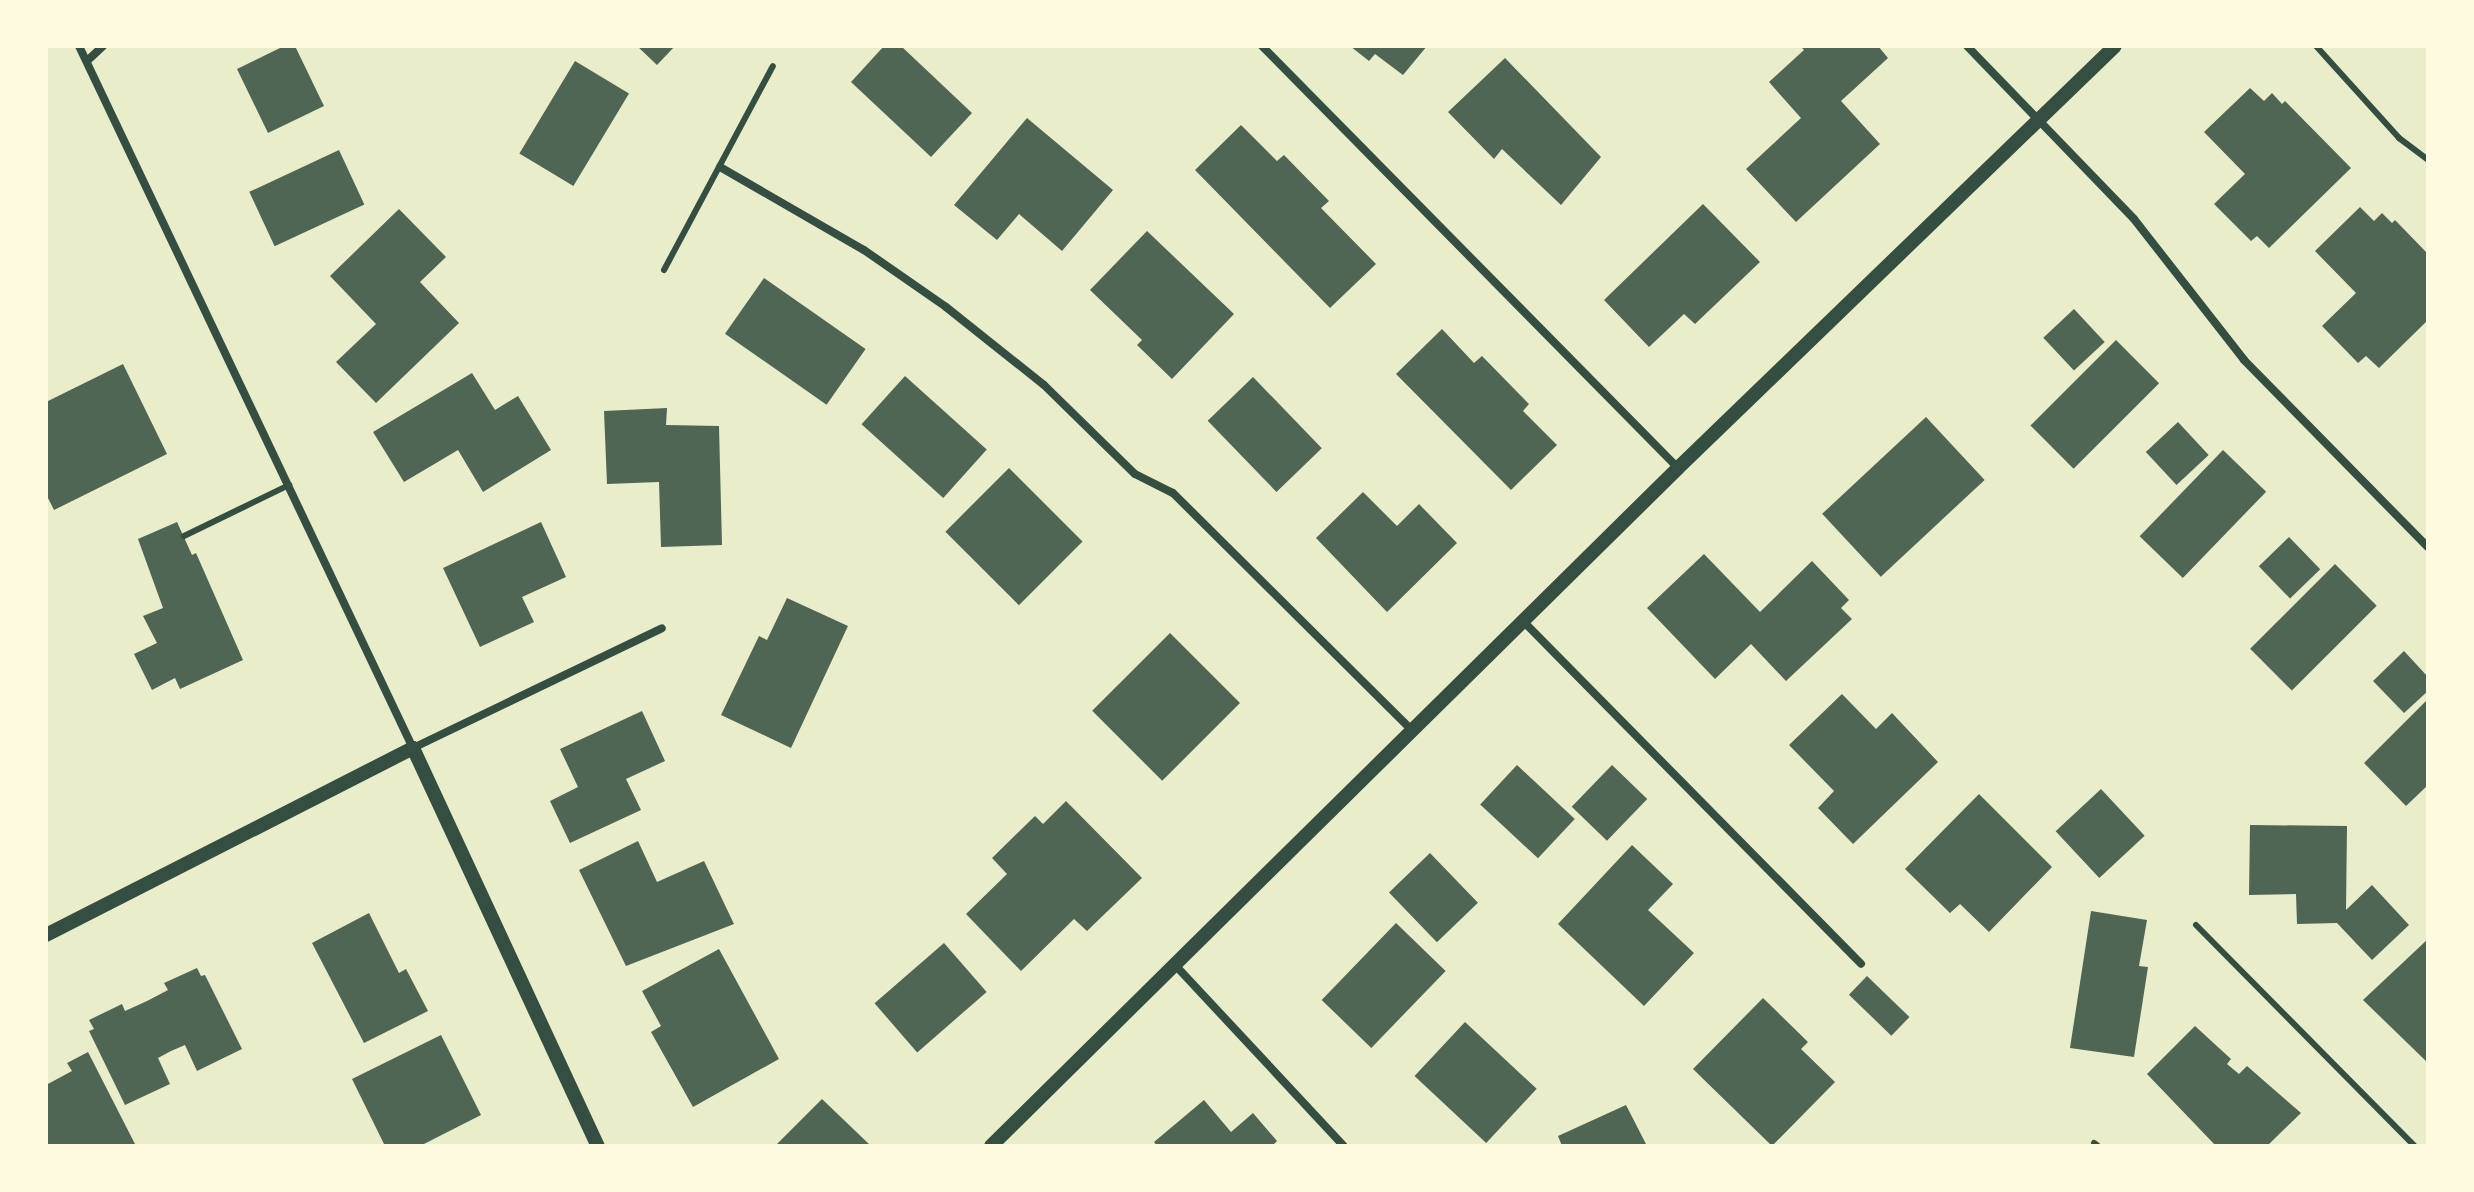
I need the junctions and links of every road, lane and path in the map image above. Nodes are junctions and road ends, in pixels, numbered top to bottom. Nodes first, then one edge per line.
1 (79, 46) edge
2 (103, 46) edge
3 (1262, 46) edge
4 (1967, 46) edge
5 (2115, 46) edge
6 (2316, 46) edge
7 (87, 61) junction
8 (773, 66) dead end
9 (2040, 120) junction
10 (2428, 160) edge
11 (720, 167) junction
12 (664, 270) dead end
13 (1678, 468) junction
14 (289, 485) junction
15 (184, 536) dead end
16 (2428, 547) edge
17 (1524, 622) junction
18 (662, 628) dead end
19 (1414, 732) junction
20 (413, 748) junction
21 (2196, 925) dead end
22 (46, 935) edge
23 (1861, 964) dead end
24 (1176, 966) junction
25 (598, 1146) edge
26 (991, 1146) edge
27 (1344, 1146) edge
28 (2415, 1146) edge

1 - 7 street
2 - 7 street
3 - 13 street
4 - 9 street
5 - 9 street
6 - 10 lane
7 - 14 street
8 - 11 lane
9 - 13 street
9 - 16 street
11 - 12 lane
11 - 19 street
13 - 17 street
14 - 15 lane
14 - 20 street
17 - 19 street
17 - 23 street
18 - 20 street
19 - 24 street
20 - 22 street
20 - 25 street
21 - 28 lane
24 - 26 street
24 - 27 street

